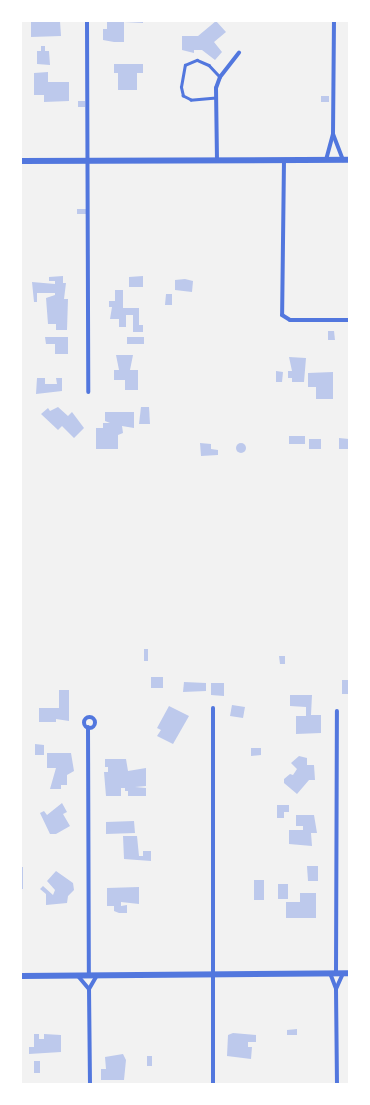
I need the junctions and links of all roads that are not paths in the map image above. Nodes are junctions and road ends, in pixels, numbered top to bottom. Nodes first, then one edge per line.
1 (87, 21) edge
2 (334, 21) edge
3 (239, 53) dead end
4 (220, 77) junction
5 (216, 98) junction
6 (333, 134) junction
7 (87, 160) junction
8 (217, 160) junction
9 (284, 160) junction
10 (326, 160) junction
11 (346, 160) edge
12 (21, 161) edge
13 (349, 320) edge
14 (88, 392) dead end
15 (213, 708) dead end
16 (337, 711) dead end
17 (88, 727) dead end
18 (333, 973) junction
19 (211, 974) junction
20 (346, 974) edge
21 (97, 975) junction
22 (21, 976) edge
23 (78, 976) junction
24 (89, 976) junction
25 (89, 989) junction
26 (336, 989) junction
27 (90, 1084) edge
28 (213, 1084) edge
29 (337, 1084) edge

1 - 7 street
2 - 6 street
3 - 4 street
4 - 5 street
4 - 5 lane
5 - 8 street
6 - 10 street
6 - 11 street
7 - 8 street
7 - 12 street
7 - 14 street
8 - 9 street
9 - 10 street
9 - 13 street
10 - 11 street
15 - 19 street
16 - 18 street
17 - 24 street
18 - 19 street
18 - 20 street
18 - 26 street
19 - 21 street
19 - 28 street
20 - 26 street
21 - 24 street
21 - 25 street
22 - 23 street
23 - 24 street
23 - 25 street
25 - 27 street
26 - 29 street

